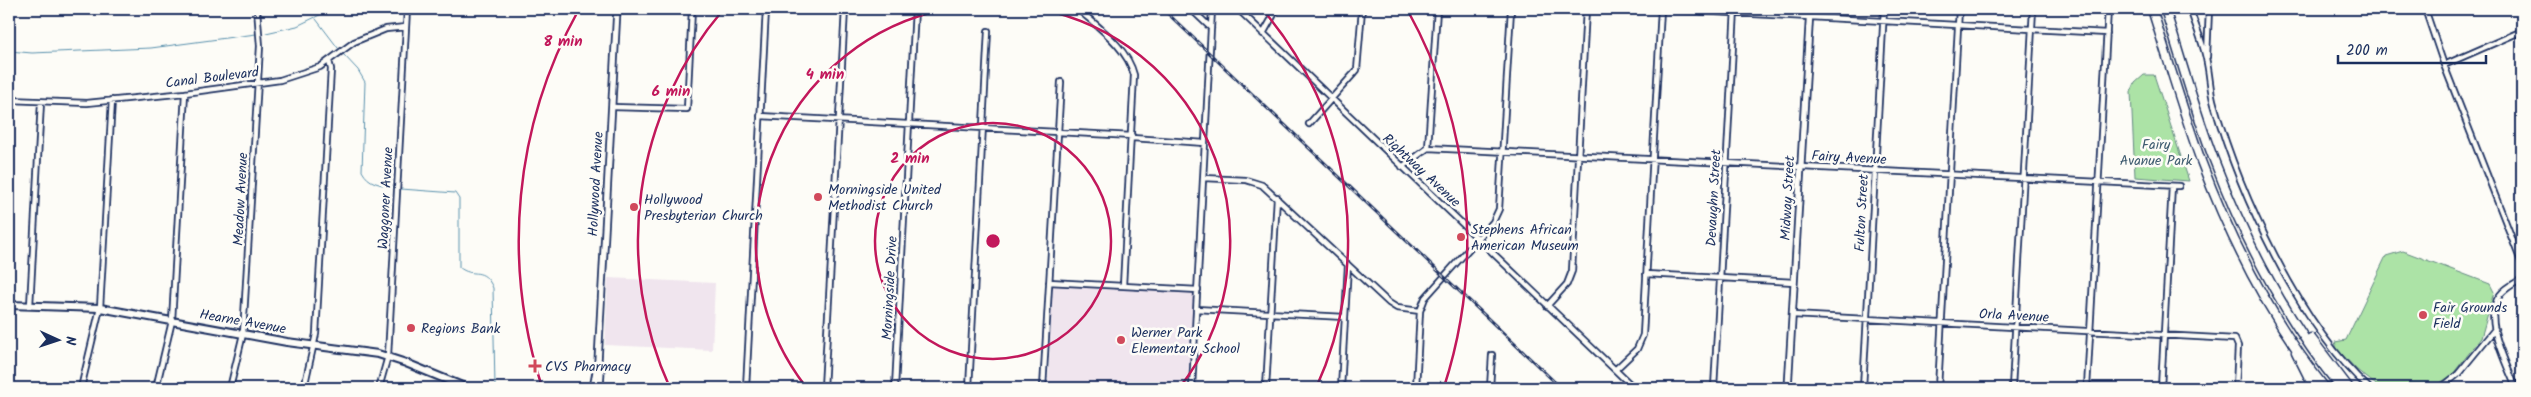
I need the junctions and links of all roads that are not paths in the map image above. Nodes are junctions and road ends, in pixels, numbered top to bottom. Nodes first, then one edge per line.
1 (72, 9) edge
2 (83, 9) edge
3 (257, 9) edge
4 (407, 9) edge
5 (617, 9) edge
6 (692, 9) edge
7 (766, 9) edge
8 (845, 9) edge
9 (915, 9) edge
10 (1078, 9) edge
11 (1191, 9) edge
12 (1212, 9) edge
13 (1238, 9) edge
14 (1277, 9) edge
15 (1362, 9) edge
16 (1437, 9) edge
17 (1511, 9) edge
18 (1586, 9) edge
19 (1660, 9) edge
20 (1810, 9) edge
21 (1884, 9) edge
22 (1959, 9) edge
23 (2033, 9) edge
24 (2108, 9) edge
25 (2152, 9) edge
26 (2165, 9) edge
27 (2190, 9) edge
28 (2209, 9) edge
29 (2425, 9) edge
30 (1735, 11) edge
31 (1809, 16) junction
32 (1884, 20) junction
33 (1958, 24) junction
34 (406, 27) junction
35 (1212, 28) junction
36 (2032, 28) junction
37 (988, 31) dead end
38 (2522, 31) edge
39 (2107, 33) junction
40 (1263, 34) junction
41 (329, 61) junction
42 (2207, 62) junction
43 (2444, 64) junction
44 (1061, 82) dead end
45 (258, 83) junction
46 (185, 93) junction
47 (9, 100) edge
48 (112, 100) junction
49 (1332, 100) junction
50 (41, 102) junction
51 (612, 107) junction
52 (760, 116) junction
53 (839, 120) junction
54 (909, 124) junction
55 (1309, 124) dead end
56 (983, 128) junction
57 (1057, 131) junction
58 (1132, 137) junction
59 (1206, 143) junction
60 (1428, 148) junction
61 (1502, 151) junction
62 (1577, 154) junction
63 (1652, 158) junction
64 (1726, 162) junction
65 (1801, 165) junction
66 (1402, 167) junction
67 (1875, 169) junction
68 (1950, 174) junction
69 (2024, 177) junction
70 (1204, 178) junction
71 (2098, 182) junction
72 (2172, 186) junction
73 (2180, 186) dead end
74 (1277, 197) junction
75 (1479, 239) junction
76 (2522, 264) edge
77 (1348, 265) junction
78 (1646, 274) junction
79 (1720, 278) junction
80 (2522, 278) edge
81 (1049, 282) junction
82 (1794, 282) junction
83 (2273, 285) junction
84 (1123, 286) junction
85 (1198, 290) junction
86 (9, 305) edge
87 (30, 306) junction
88 (1547, 306) junction
89 (100, 308) junction
90 (1196, 309) junction
91 (1420, 311) junction
92 (1270, 313) junction
93 (1793, 315) junction
94 (1345, 317) junction
95 (1867, 318) junction
96 (172, 321) junction
97 (1942, 322) junction
98 (2016, 326) junction
99 (2090, 330) junction
100 (2495, 330) junction
101 (243, 334) junction
102 (2164, 334) junction
103 (2293, 343) junction
104 (315, 346) junction
105 (1492, 355) dead end
106 (388, 356) junction
107 (598, 361) junction
108 (1615, 370) junction
109 (81, 388) edge
110 (156, 388) edge
111 (230, 388) edge
112 (304, 388) edge
113 (379, 388) edge
114 (467, 388) edge
115 (593, 388) edge
116 (600, 388) edge
117 (746, 388) edge
118 (824, 388) edge
119 (895, 388) edge
120 (969, 388) edge
121 (1044, 388) edge
122 (1192, 388) edge
123 (1266, 388) edge
124 (1341, 388) edge
125 (1416, 388) edge
126 (1490, 388) edge
127 (1634, 388) edge
128 (1714, 388) edge
129 (1788, 388) edge
130 (1863, 388) edge
131 (1938, 388) edge
132 (2012, 388) edge
133 (2087, 388) edge
134 (2161, 388) edge
135 (2236, 388) edge
136 (2314, 388) edge
137 (2325, 388) edge
138 (2341, 388) edge
139 (2350, 388) edge
140 (2369, 388) edge
141 (2441, 388) edge
142 (2516, 388) edge

1 - 2 main road
3 - 45 street, Meadow Avenue
4 - 34 street, Waggoner Avenue
5 - 51 main road, Hollywood Avenue
6 - 51 street
7 - 52 street
8 - 53 street
9 - 54 street, Morningside Drive
10 - 58 street
11 - 35 street
12 - 35 street
13 - 40 street, Rightway Avenue
14 - 40 street
15 - 49 street
16 - 60 street
17 - 61 street
18 - 62 street
19 - 30 street
19 - 63 street
20 - 31 main road, Midway Street
21 - 32 street, Fulton Street
22 - 33 street
23 - 36 street
24 - 39 street
25 - 103 highway
26 - 83 highway
27 - 42 street
28 - 42 street
29 - 43 street
30 - 31 street
30 - 64 street, Devaughn Street
31 - 32 street
31 - 65 main road, Midway Street
32 - 33 street
32 - 67 street, Fulton Street
33 - 36 street
33 - 68 street
34 - 41 street, Canal Boulevard
34 - 106 street, Waggoner Avenue
35 - 59 street
36 - 39 street
36 - 69 street
37 - 56 street
38 - 43 street
39 - 71 street
40 - 49 street, Rightway Avenue
41 - 45 street, Canal Boulevard
41 - 104 street
42 - 140 street
43 - 76 street
44 - 57 street
45 - 46 street, Canal Boulevard
45 - 101 street, Meadow Avenue
46 - 48 street, Canal Boulevard
46 - 96 street
47 - 50 street, Canal Boulevard
48 - 50 street, Canal Boulevard
48 - 89 street
49 - 55 street
49 - 66 street, Rightway Avenue
50 - 87 street
51 - 107 main road, Hollywood Avenue
52 - 53 street
52 - 117 street
53 - 54 street
53 - 118 street
54 - 56 street
54 - 119 street, Morningside Drive
56 - 57 street
56 - 120 street
57 - 58 street
57 - 81 street
58 - 59 street
58 - 84 street
59 - 70 street
60 - 61 street, Fairy Avenue
60 - 66 street
61 - 62 street, Fairy Avenue
61 - 75 street
62 - 63 street, Fairy Avenue
62 - 88 street
63 - 64 street, Fairy Avenue
63 - 78 street
64 - 65 street, Fairy Avenue
64 - 79 street, Devaughn Street
65 - 67 street, Fairy Avenue
65 - 82 main road, Midway Street
66 - 75 street, Rightway Avenue
67 - 68 street, Fairy Avenue
67 - 95 street, Fulton Street
68 - 69 street, Fairy Avenue
68 - 97 street
69 - 71 street, Fairy Avenue
69 - 98 street
70 - 74 street
70 - 85 street
71 - 72 street, Fairy Avenue
71 - 99 street
72 - 73 street, Fairy Avenue
72 - 102 street
74 - 77 street
74 - 92 street
75 - 88 street, Rightway Avenue
75 - 91 street
77 - 91 street
77 - 94 street
78 - 79 street
78 - 108 street
79 - 82 street
79 - 128 street, Devaughn Street
80 - 100 street
81 - 84 street
81 - 121 street
82 - 93 main road, Midway Street
83 - 138 highway
83 - 139 highway
84 - 85 street
85 - 90 street
86 - 87 main road, Hearne Avenue
87 - 89 main road, Hearne Avenue
88 - 108 street, Rightway Avenue
89 - 96 main road, Hearne Avenue
89 - 109 street
90 - 92 street
90 - 122 street
91 - 125 street
92 - 94 street
92 - 123 street
93 - 95 street, Orla Avenue
93 - 129 main road, Midway Street
94 - 124 street
95 - 97 street, Orla Avenue
95 - 130 street, Fulton Street
96 - 101 main road, Hearne Avenue
96 - 110 street
97 - 98 street, Orla Avenue
97 - 131 street
98 - 99 street, Orla Avenue
98 - 132 street
99 - 102 street, Orla Avenue
99 - 133 street
100 - 141 street
100 - 142 street
101 - 104 main road, Hearne Avenue
101 - 111 street, Meadow Avenue
102 - 134 street
102 - 135 street, Orla Avenue
103 - 136 highway
103 - 137 highway
104 - 106 main road, Hearne Avenue
104 - 112 street
105 - 126 street
106 - 113 street, Waggoner Avenue
106 - 114 main road, Hearne Avenue
107 - 115 main road, Hollywood Avenue
107 - 116 main road, Hollywood Avenue
108 - 127 street, Rightway Avenue

